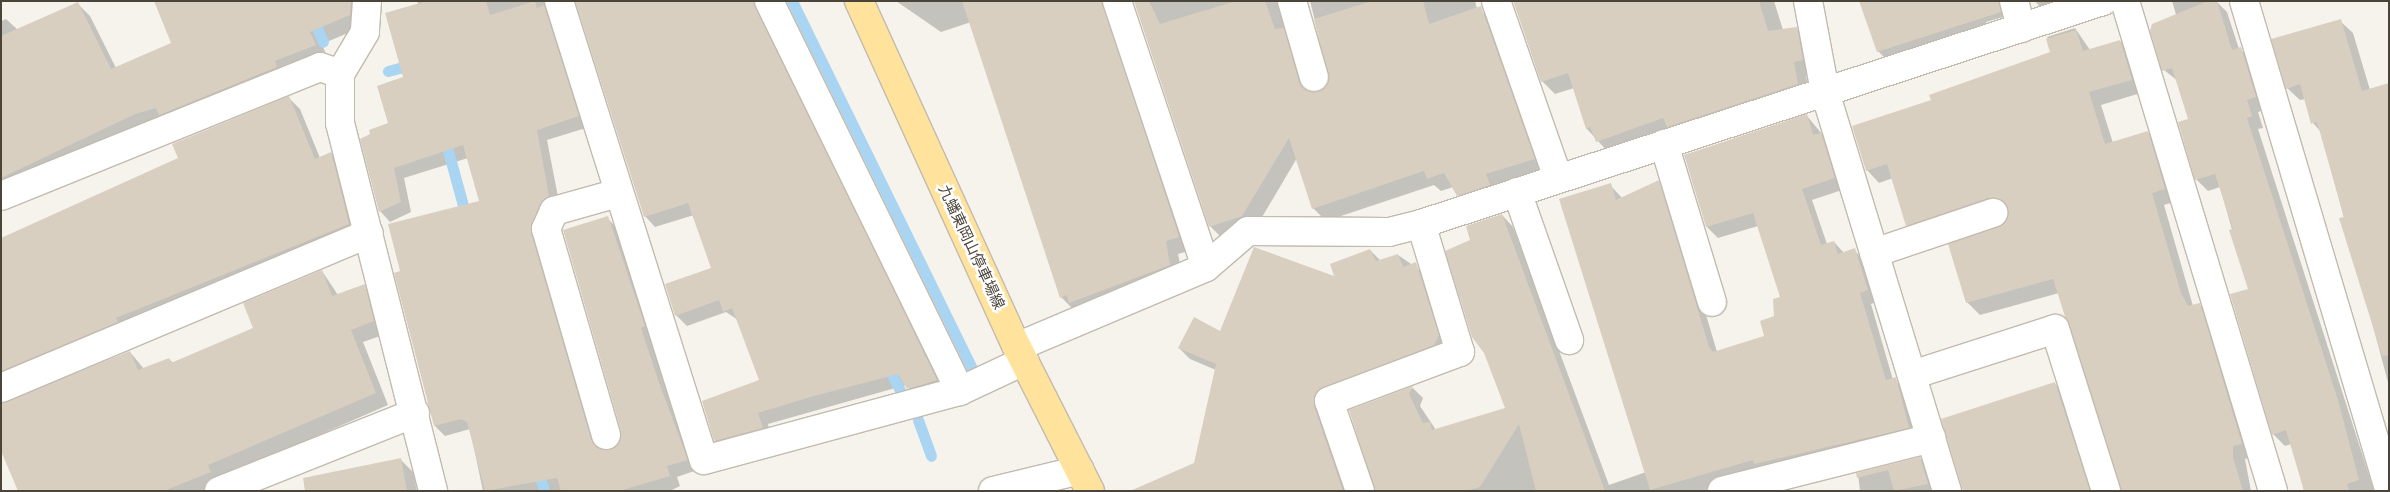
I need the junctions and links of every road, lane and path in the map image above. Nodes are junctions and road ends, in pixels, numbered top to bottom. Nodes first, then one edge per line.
1 (367, 1) edge
2 (558, 1) edge
3 (770, 1) edge
4 (859, 1) edge
5 (1117, 1) edge
6 (1292, 1) edge
7 (1496, 1) edge
8 (1808, 1) edge
9 (2014, 1) edge
10 (2103, 1) edge
11 (2125, 1) edge
12 (2244, 1) edge
13 (2021, 28) junction
14 (340, 74) junction
15 (1314, 77) dead end
16 (1825, 92) junction
17 (1664, 144) junction
18 (1558, 178) junction
19 (1518, 192) junction
20 (618, 193) junction
21 (1, 196) edge
22 (1993, 213) dead end
23 (1421, 224) junction
24 (369, 233) junction
25 (1874, 253) junction
26 (1206, 267) junction
27 (1712, 302) dead end
28 (1569, 340) dead end
29 (1021, 354) junction
30 (1912, 375) junction
31 (1, 388) edge
32 (960, 391) junction
33 (415, 413) junction
34 (606, 435) dead end
35 (1931, 438) junction
36 (1085, 480) edge
37 (2389, 489) edge
38 (219, 491) edge
39 (433, 491) edge
40 (993, 491) edge
41 (1360, 491) edge
42 (1722, 491) edge
43 (1947, 491) edge
44 (2106, 491) edge
45 (2273, 491) edge

1 - 14 street
2 - 20 street
3 - 32 street
4 - 29 main road, 九蟠東岡山停車場線
5 - 26 street
6 - 15 street
7 - 18 street
8 - 16 street
9 - 13 street
10 - 13 street
11 - 45 street
12 - 37 street
13 - 16 street
14 - 21 street
14 - 24 street
16 - 17 street
16 - 25 street
17 - 18 street
17 - 27 street
18 - 19 street
19 - 23 street
19 - 28 street
20 - 32 street
20 - 34 street
22 - 25 street
23 - 26 street
23 - 41 street
24 - 31 street
24 - 33 street
25 - 30 street
26 - 29 street
29 - 32 street
29 - 36 main road, 九蟠東岡山停車場線
30 - 35 street
30 - 44 street
33 - 38 street
33 - 39 street
35 - 42 street
35 - 43 street
36 - 40 street

